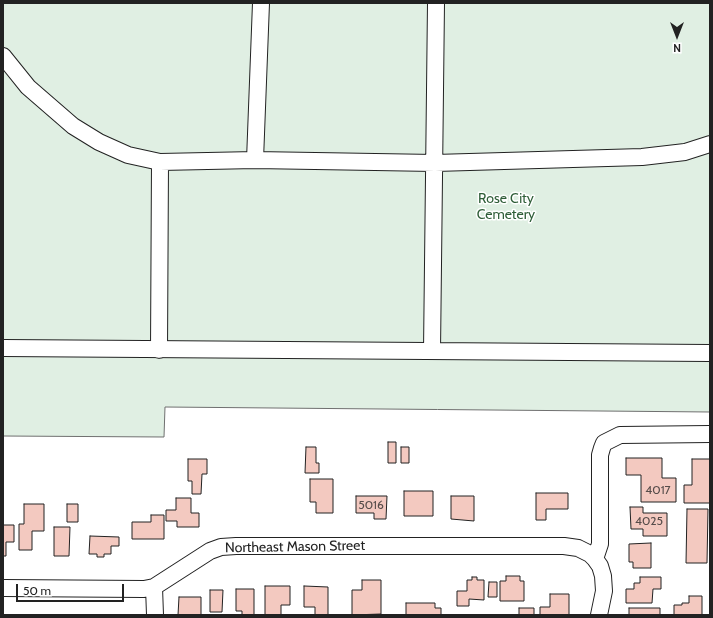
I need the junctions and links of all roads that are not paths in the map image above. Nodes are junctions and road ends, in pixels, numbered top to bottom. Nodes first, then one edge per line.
1 (261, 3) edge
2 (436, 3) edge
3 (3, 56) edge
4 (710, 144) edge
5 (255, 160) junction
6 (160, 162) junction
7 (435, 163) junction
8 (3, 348) edge
9 (158, 350) junction
10 (432, 351) junction
11 (710, 353) edge
12 (710, 434) edge
13 (595, 559) junction
14 (154, 587) junction
15 (3, 588) edge
16 (155, 615) edge
17 (599, 615) edge

1 - 5 street
2 - 7 street
3 - 6 street
4 - 7 street
5 - 6 street
5 - 7 street
6 - 9 street
7 - 10 street
8 - 9 street
9 - 10 street
10 - 11 street
12 - 13 street
13 - 14 street, Northeast Mason Street
13 - 17 street
14 - 15 street, Northeast Mason Street
14 - 16 street

